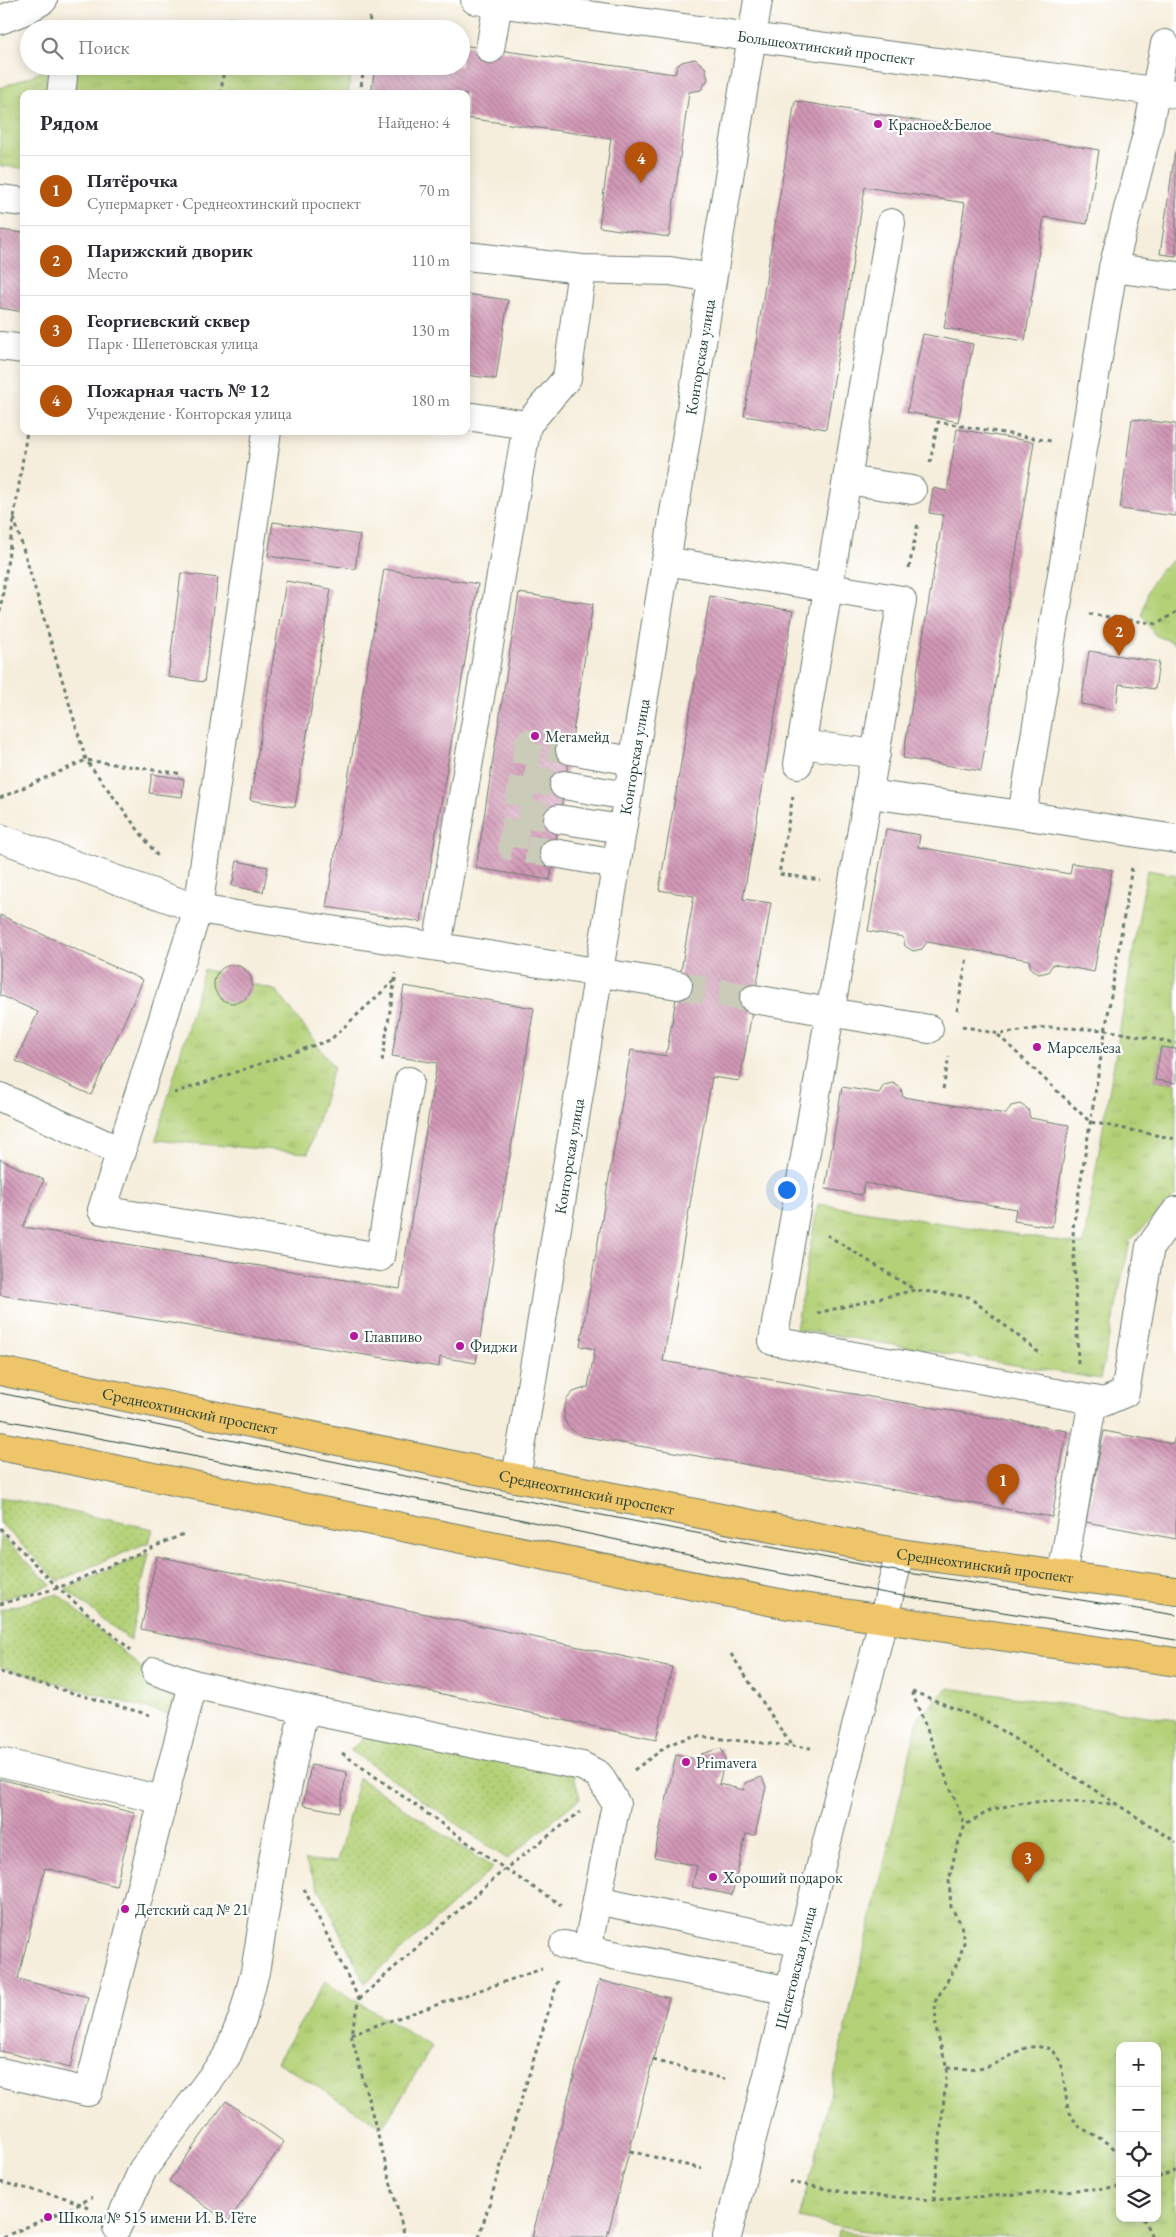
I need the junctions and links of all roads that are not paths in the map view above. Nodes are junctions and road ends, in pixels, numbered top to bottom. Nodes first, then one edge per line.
1 (43, 0) edge
2 (758, 0) edge
3 (486, 2) edge
4 (0, 20) edge
5 (752, 36) junction
6 (1165, 44) dead end
7 (490, 49) dead end
8 (1166, 93) edge
9 (0, 199) edge
10 (20, 202) edge
11 (891, 222) dead end
12 (470, 256) edge
13 (1113, 268) junction
14 (582, 269) junction
15 (1176, 276) edge
16 (712, 278) junction
17 (0, 346) edge
18 (20, 348) edge
19 (470, 417) edge
20 (527, 425) junction
21 (266, 435) edge
22 (847, 480) junction
23 (920, 480) road end
24 (666, 561) junction
25 (828, 589) junction
26 (570, 750) tunnel mouth
27 (876, 754) junction
28 (633, 761) junction
29 (564, 785) tunnel mouth
30 (869, 794) junction
31 (627, 796) junction
32 (1022, 816) junction
33 (558, 819) tunnel mouth
34 (622, 829) junction
35 (0, 838) edge
36 (1176, 839) edge
37 (554, 853) tunnel mouth
38 (616, 864) junction
39 (198, 909) junction
40 (437, 946) junction
41 (598, 972) junction
42 (678, 985) tunnel mouth
43 (754, 999) tunnel mouth
44 (831, 1011) junction
45 (941, 1026) road end
46 (409, 1081) road end
47 (0, 1097) edge
48 (122, 1152) junction
49 (1176, 1211) edge
50 (0, 1371) edge
51 (1093, 1400) junction
52 (0, 1446) edge
53 (516, 1478) junction
54 (900, 1553) junction
55 (1062, 1575) junction
56 (1176, 1591) edge
57 (885, 1620) junction
58 (1176, 1662) edge
59 (156, 1671) road end
60 (192, 1684) junction
61 (304, 1709) junction
62 (0, 1762) edge
63 (163, 1800) junction
64 (581, 1936) junction
65 (802, 1943) junction
66 (790, 1992) junction
67 (0, 2072) edge
68 (119, 2224) road end
69 (727, 2237) edge

1 - 4 street
2 - 5 street, Конторская улица
3 - 5 street, Большеохтинский проспект
3 - 7 street
5 - 8 street, Большеохтинский проспект
5 - 16 street, Конторская улица
6 - 8 street
8 - 13 street
9 - 10 street
11 - 22 street
12 - 14 street
13 - 15 street
13 - 32 street
14 - 16 street
14 - 20 street
16 - 24 street, Конторская улица
17 - 18 street
19 - 20 street
20 - 40 street
21 - 39 street
22 - 23 street
22 - 25 street
24 - 25 street
24 - 28 street, Конторская улица
25 - 27 street
25 - 27 street
26 - 28 street
27 - 30 street
28 - 31 street, Конторская улица
29 - 31 street
30 - 32 street
30 - 44 street
31 - 34 street, Конторская улица
32 - 36 street
33 - 34 street
34 - 38 street, Конторская улица
35 - 39 street
37 - 38 street
38 - 41 street, Конторская улица
39 - 40 street
39 - 48 street
40 - 41 street
41 - 42 street
41 - 53 street, Конторская улица
43 - 44 street
44 - 45 street
44 - 51 street
46 - 48 street
47 - 48 street
49 - 51 street
50 - 53 main road, Среднеохтинский проспект
51 - 55 street
52 - 57 main road
53 - 54 main road, Среднеохтинский проспект
54 - 55 main road, Среднеохтинский проспект
54 - 57 street, Шепетовская улица
55 - 56 main road, Среднеохтинский проспект
57 - 58 main road
57 - 65 street, Шепетовская улица
59 - 60 street
60 - 61 street
60 - 63 street
61 - 64 street
61 - 68 street
62 - 63 street
63 - 67 street
64 - 65 street
64 - 66 street
65 - 66 street, Шепетовская улица
66 - 69 street, Шепетовская улица

